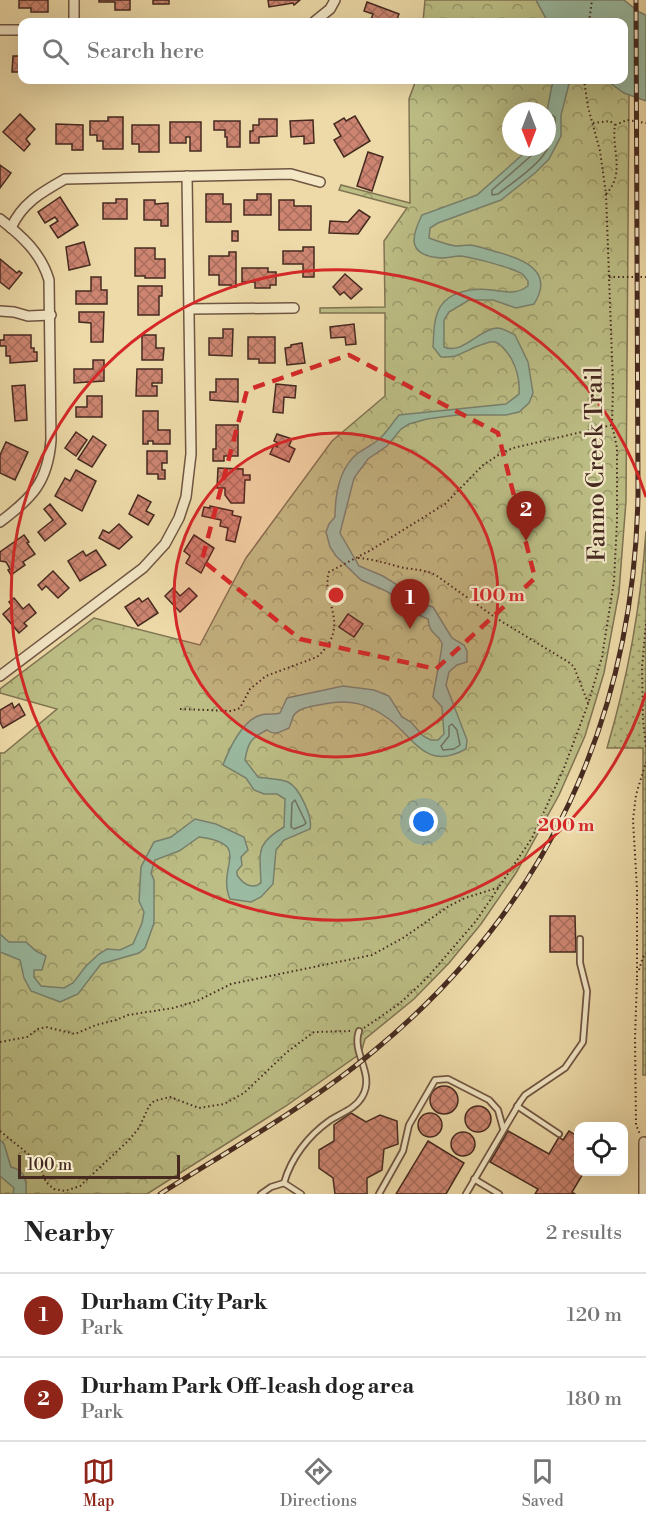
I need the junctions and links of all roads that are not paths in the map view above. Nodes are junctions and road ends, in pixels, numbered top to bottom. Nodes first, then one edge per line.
1 (74, 0) edge
2 (335, 0) edge
3 (74, 18) edge
4 (319, 18) edge
5 (0, 30) edge
6 (18, 30) edge
7 (188, 176) junction
8 (320, 182) dead end
9 (0, 219) edge
10 (11, 228) junction
11 (294, 308) dead end
12 (189, 309) junction
13 (0, 311) edge
14 (51, 315) junction
15 (0, 509) edge
16 (3, 519) edge
17 (0, 676) edge
18 (580, 939) dead end
19 (359, 1030) road end
20 (517, 1106) junction
21 (503, 1128) junction
22 (559, 1134) dead end
23 (645, 1141) edge
24 (474, 1179) junction
25 (284, 1183) junction
26 (261, 1194) edge
27 (301, 1194) edge
28 (379, 1194) edge
29 (466, 1194) edge
30 (499, 1194) edge
31 (644, 1194) edge

1 - 3 street
2 - 4 street
5 - 6 street
7 - 8 street
7 - 10 street
7 - 12 street
9 - 10 street
10 - 14 street
11 - 12 street
12 - 17 street
13 - 14 street
14 - 16 street
15 - 16 street
18 - 20 lane
19 - 25 lane
20 - 21 lane
20 - 22 lane
21 - 24 lane
21 - 28 lane
23 - 31 street
24 - 29 lane
24 - 30 lane
25 - 26 lane
25 - 27 lane

